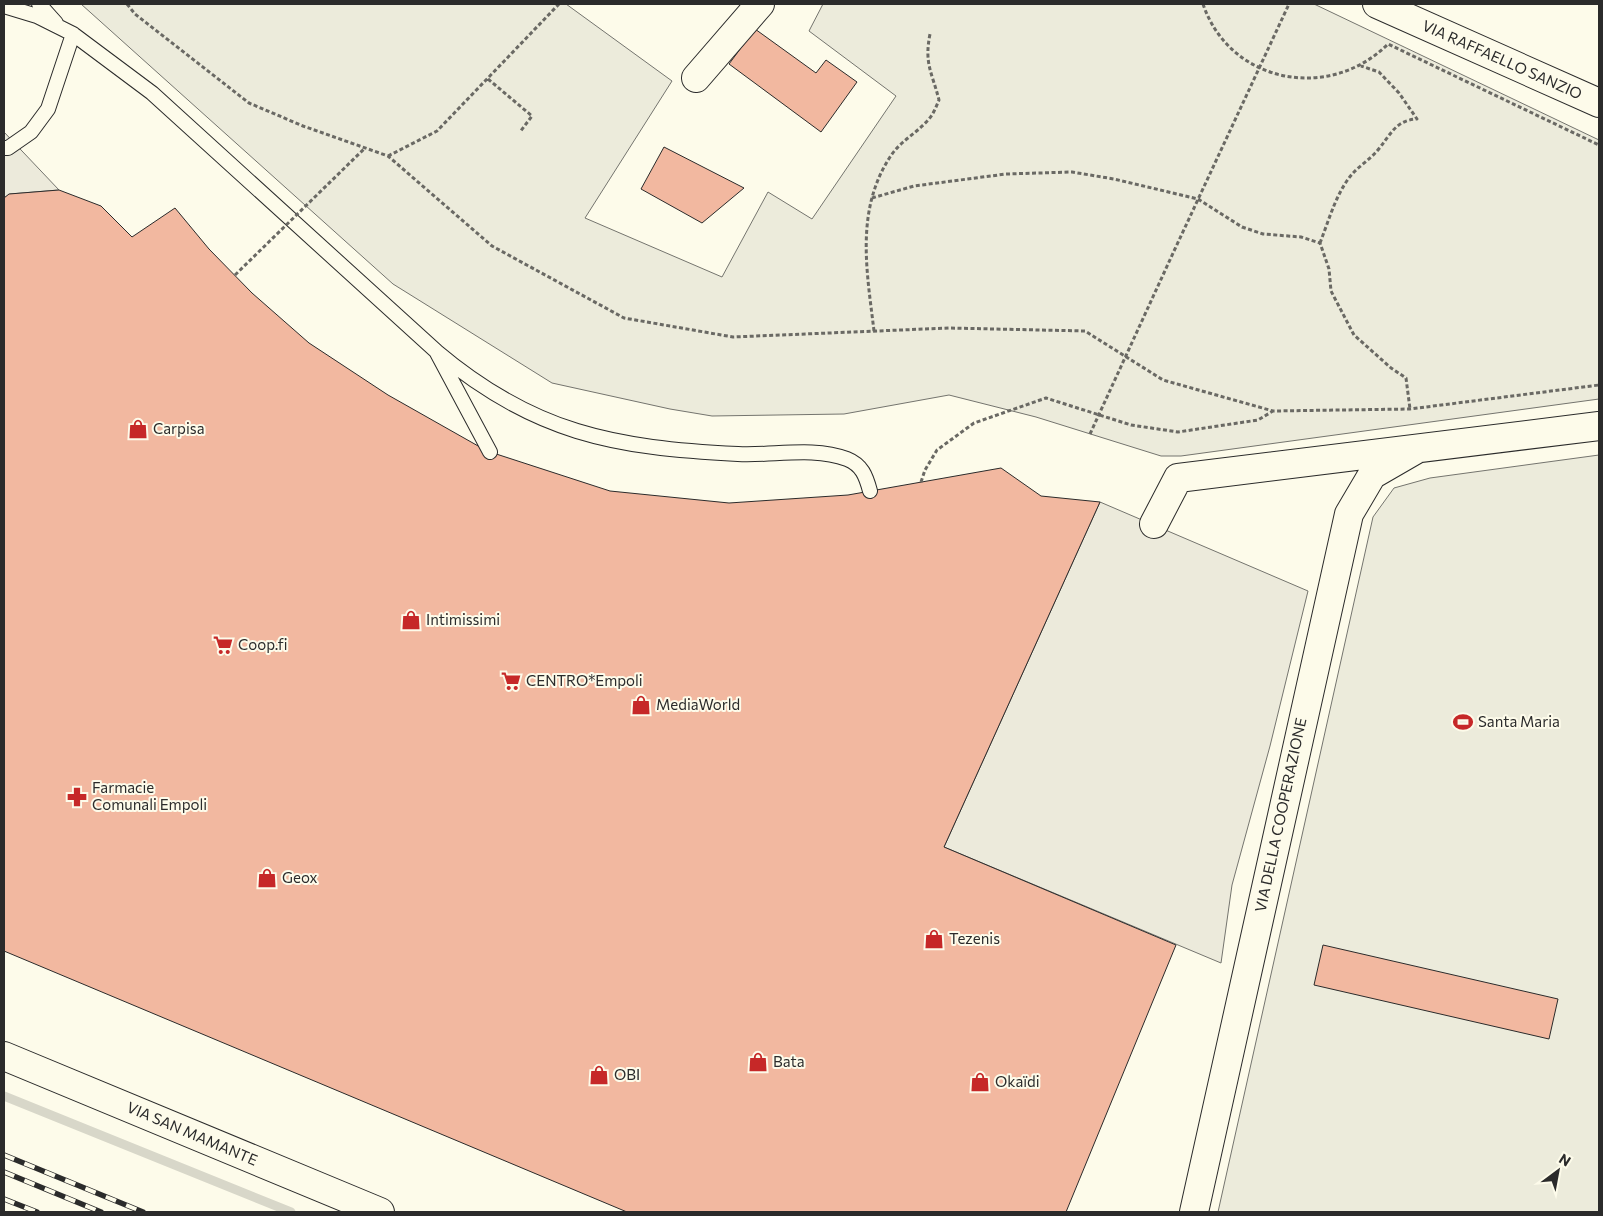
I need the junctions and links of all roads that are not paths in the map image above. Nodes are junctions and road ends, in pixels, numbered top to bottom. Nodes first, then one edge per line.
1 (760, 4) edge
2 (1377, 4) edge
3 (4, 6) edge
4 (38, 10) edge
5 (4, 14) edge
6 (73, 34) junction
7 (696, 78) dead end
8 (1599, 103) edge
9 (4, 148) edge
10 (436, 351) junction
11 (1599, 426) edge
12 (1417, 449) junction
13 (490, 452) dead end
14 (870, 491) dead end
15 (1154, 524) dead end
16 (4, 1056) edge
17 (380, 1212) edge
18 (1194, 1212) edge

1 - 7 street
2 - 8 street, VIA RAFFAELLO SANZIO
3 - 4 lane
4 - 5 lane
4 - 6 lane
6 - 9 lane
6 - 10 lane
10 - 13 lane
10 - 14 lane
11 - 12 street, VIA DELLA COOPERAZIONE
12 - 15 street, VIA DELLA COOPERAZIONE
12 - 18 street, VIA DELLA COOPERAZIONE
16 - 17 street, VIA SAN MAMANTE

